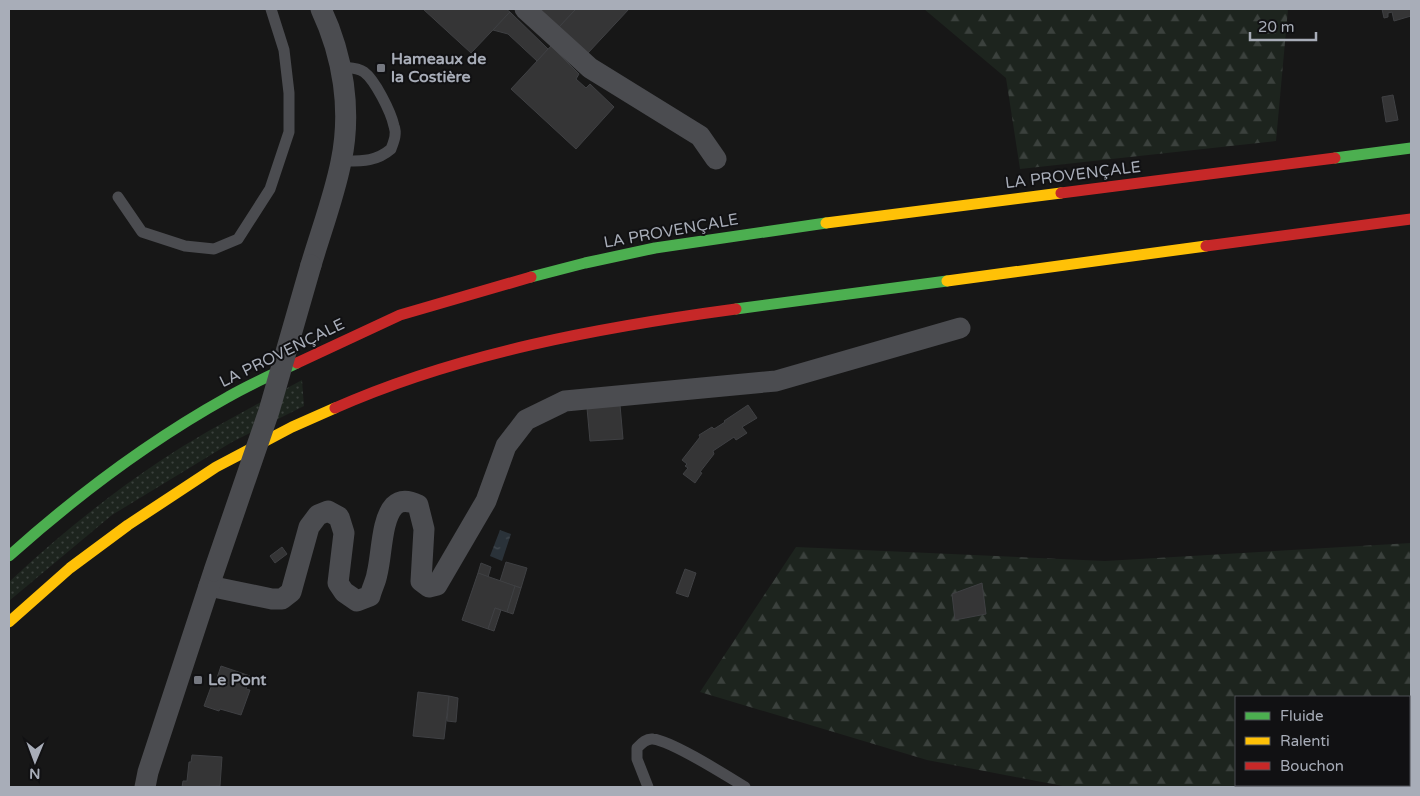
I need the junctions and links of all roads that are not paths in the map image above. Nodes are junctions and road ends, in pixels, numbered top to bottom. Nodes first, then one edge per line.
1 (271, 9) edge
2 (321, 9) edge
3 (525, 9) edge
4 (341, 67) junction
5 (1411, 148) edge
6 (716, 159) dead end
7 (341, 161) junction
8 (118, 197) dead end
9 (1411, 220) edge
10 (960, 328) dead end
11 (9, 556) edge
12 (211, 579) junction
13 (9, 622) edge
14 (145, 787) edge
15 (648, 787) edge
16 (745, 787) edge

1 - 8 lane
2 - 4 street
3 - 6 street
4 - 7 street
4 - 7 lane
5 - 11 highway, LA PROVENÇALE
7 - 12 street, bridge
9 - 13 highway
10 - 12 street
12 - 14 street
15 - 16 lane

